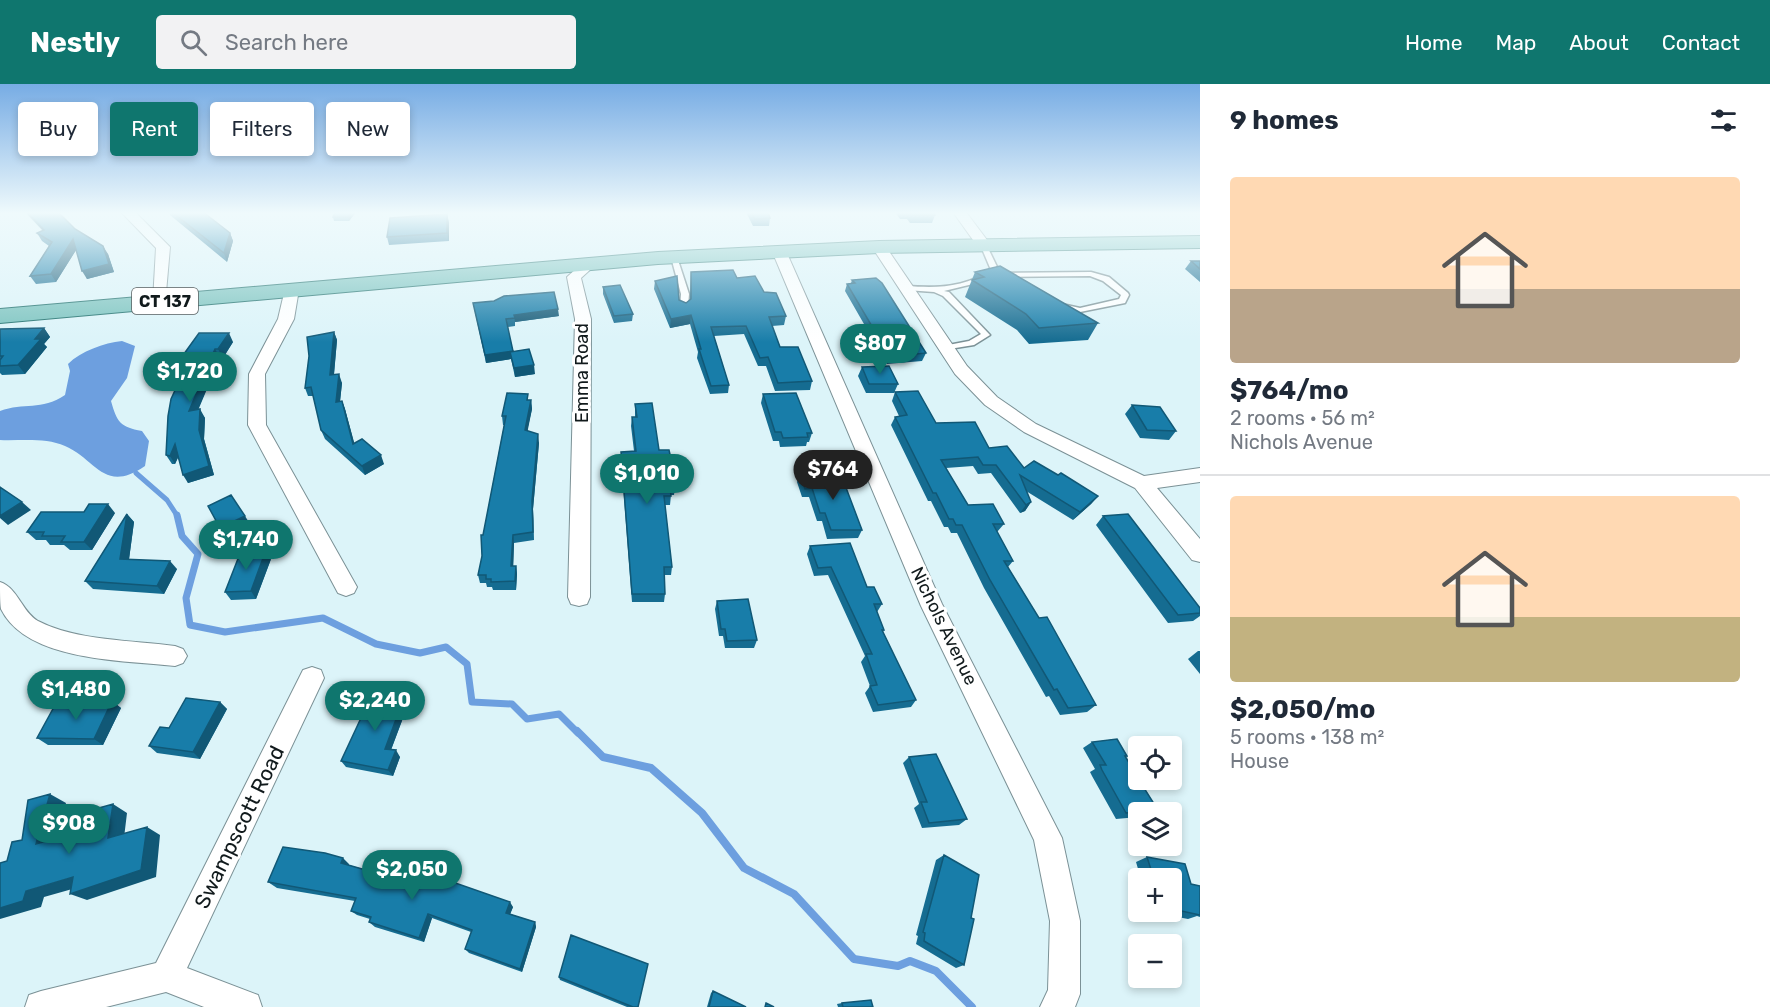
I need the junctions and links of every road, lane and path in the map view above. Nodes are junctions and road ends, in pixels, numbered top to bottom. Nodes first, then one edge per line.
1 (163, 255) edge
2 (708, 255) edge
3 (781, 255) edge
4 (884, 255) edge
5 (989, 255) edge
6 (674, 257) junction
7 (584, 264) junction
8 (998, 273) junction
9 (1018, 284) edge
10 (906, 288) junction
11 (292, 289) junction
12 (935, 290) junction
13 (160, 301) junction
14 (1054, 302) edge
15 (684, 307) edge
16 (0, 316) edge
17 (946, 348) junction
18 (1200, 475) edge
19 (1142, 483) junction
20 (1200, 554) edge
21 (346, 587) dead end
22 (0, 591) edge
23 (579, 597) dead end
24 (175, 657) dead end
25 (312, 678) dead end
26 (166, 976) junction
27 (41, 1007) edge
28 (246, 1007) edge
29 (1056, 1007) edge

1 - 13 street
2 - 6 main road, CT 137
3 - 29 street, Nichols Avenue
4 - 10 street
5 - 8 lane
6 - 7 main road, CT 137
6 - 15 lane
7 - 11 main road, CT 137
7 - 23 street, Emma Road
8 - 9 lane
8 - 12 lane
8 - 14 lane
10 - 12 lane
10 - 17 street
11 - 13 main road, CT 137
11 - 21 street
12 - 17 lane
13 - 16 main road, CT 137
17 - 19 street
18 - 19 street
19 - 20 street
22 - 24 street
25 - 26 street, Swampscott Road
26 - 27 street
26 - 28 street

